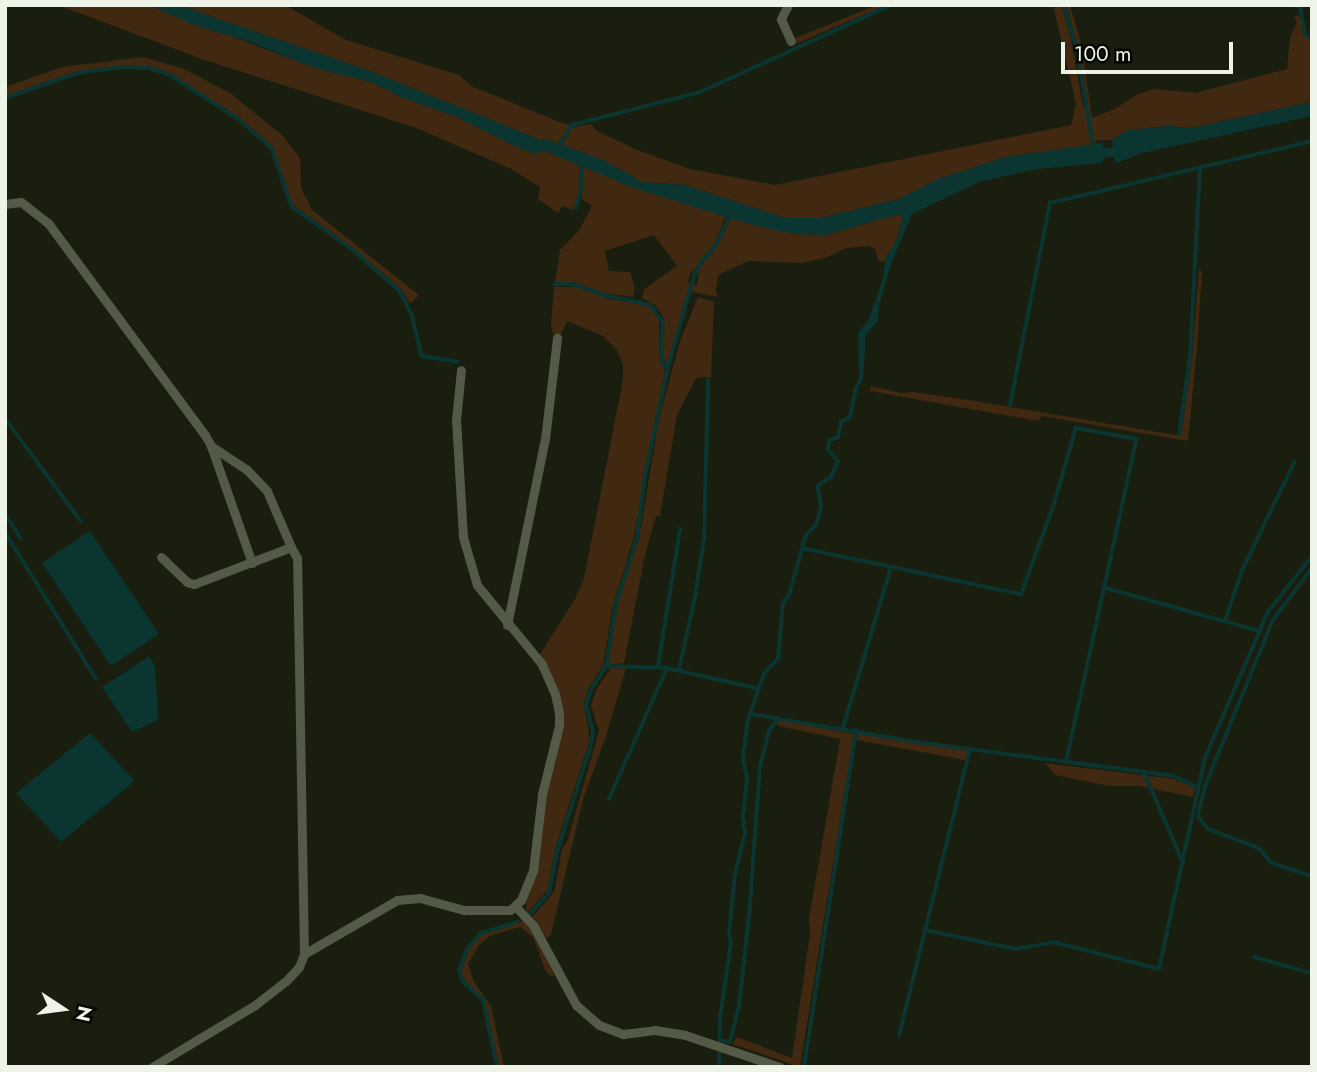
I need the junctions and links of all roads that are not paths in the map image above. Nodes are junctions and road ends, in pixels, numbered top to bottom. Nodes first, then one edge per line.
1 (788, 5) edge
2 (791, 41) dead end
3 (5, 204) edge
4 (557, 338) dead end
5 (461, 370) dead end
6 (211, 446) junction
7 (292, 547) junction
8 (161, 557) dead end
9 (252, 563) junction
10 (507, 625) junction
11 (516, 906) junction
12 (304, 954) junction
13 (152, 1067) edge
14 (780, 1067) edge

1 - 2 street
3 - 6 street
4 - 10 street
5 - 10 street
6 - 7 street
6 - 9 street
7 - 9 street
7 - 12 street
8 - 9 street
10 - 11 street
11 - 12 street
11 - 14 street
12 - 13 street

